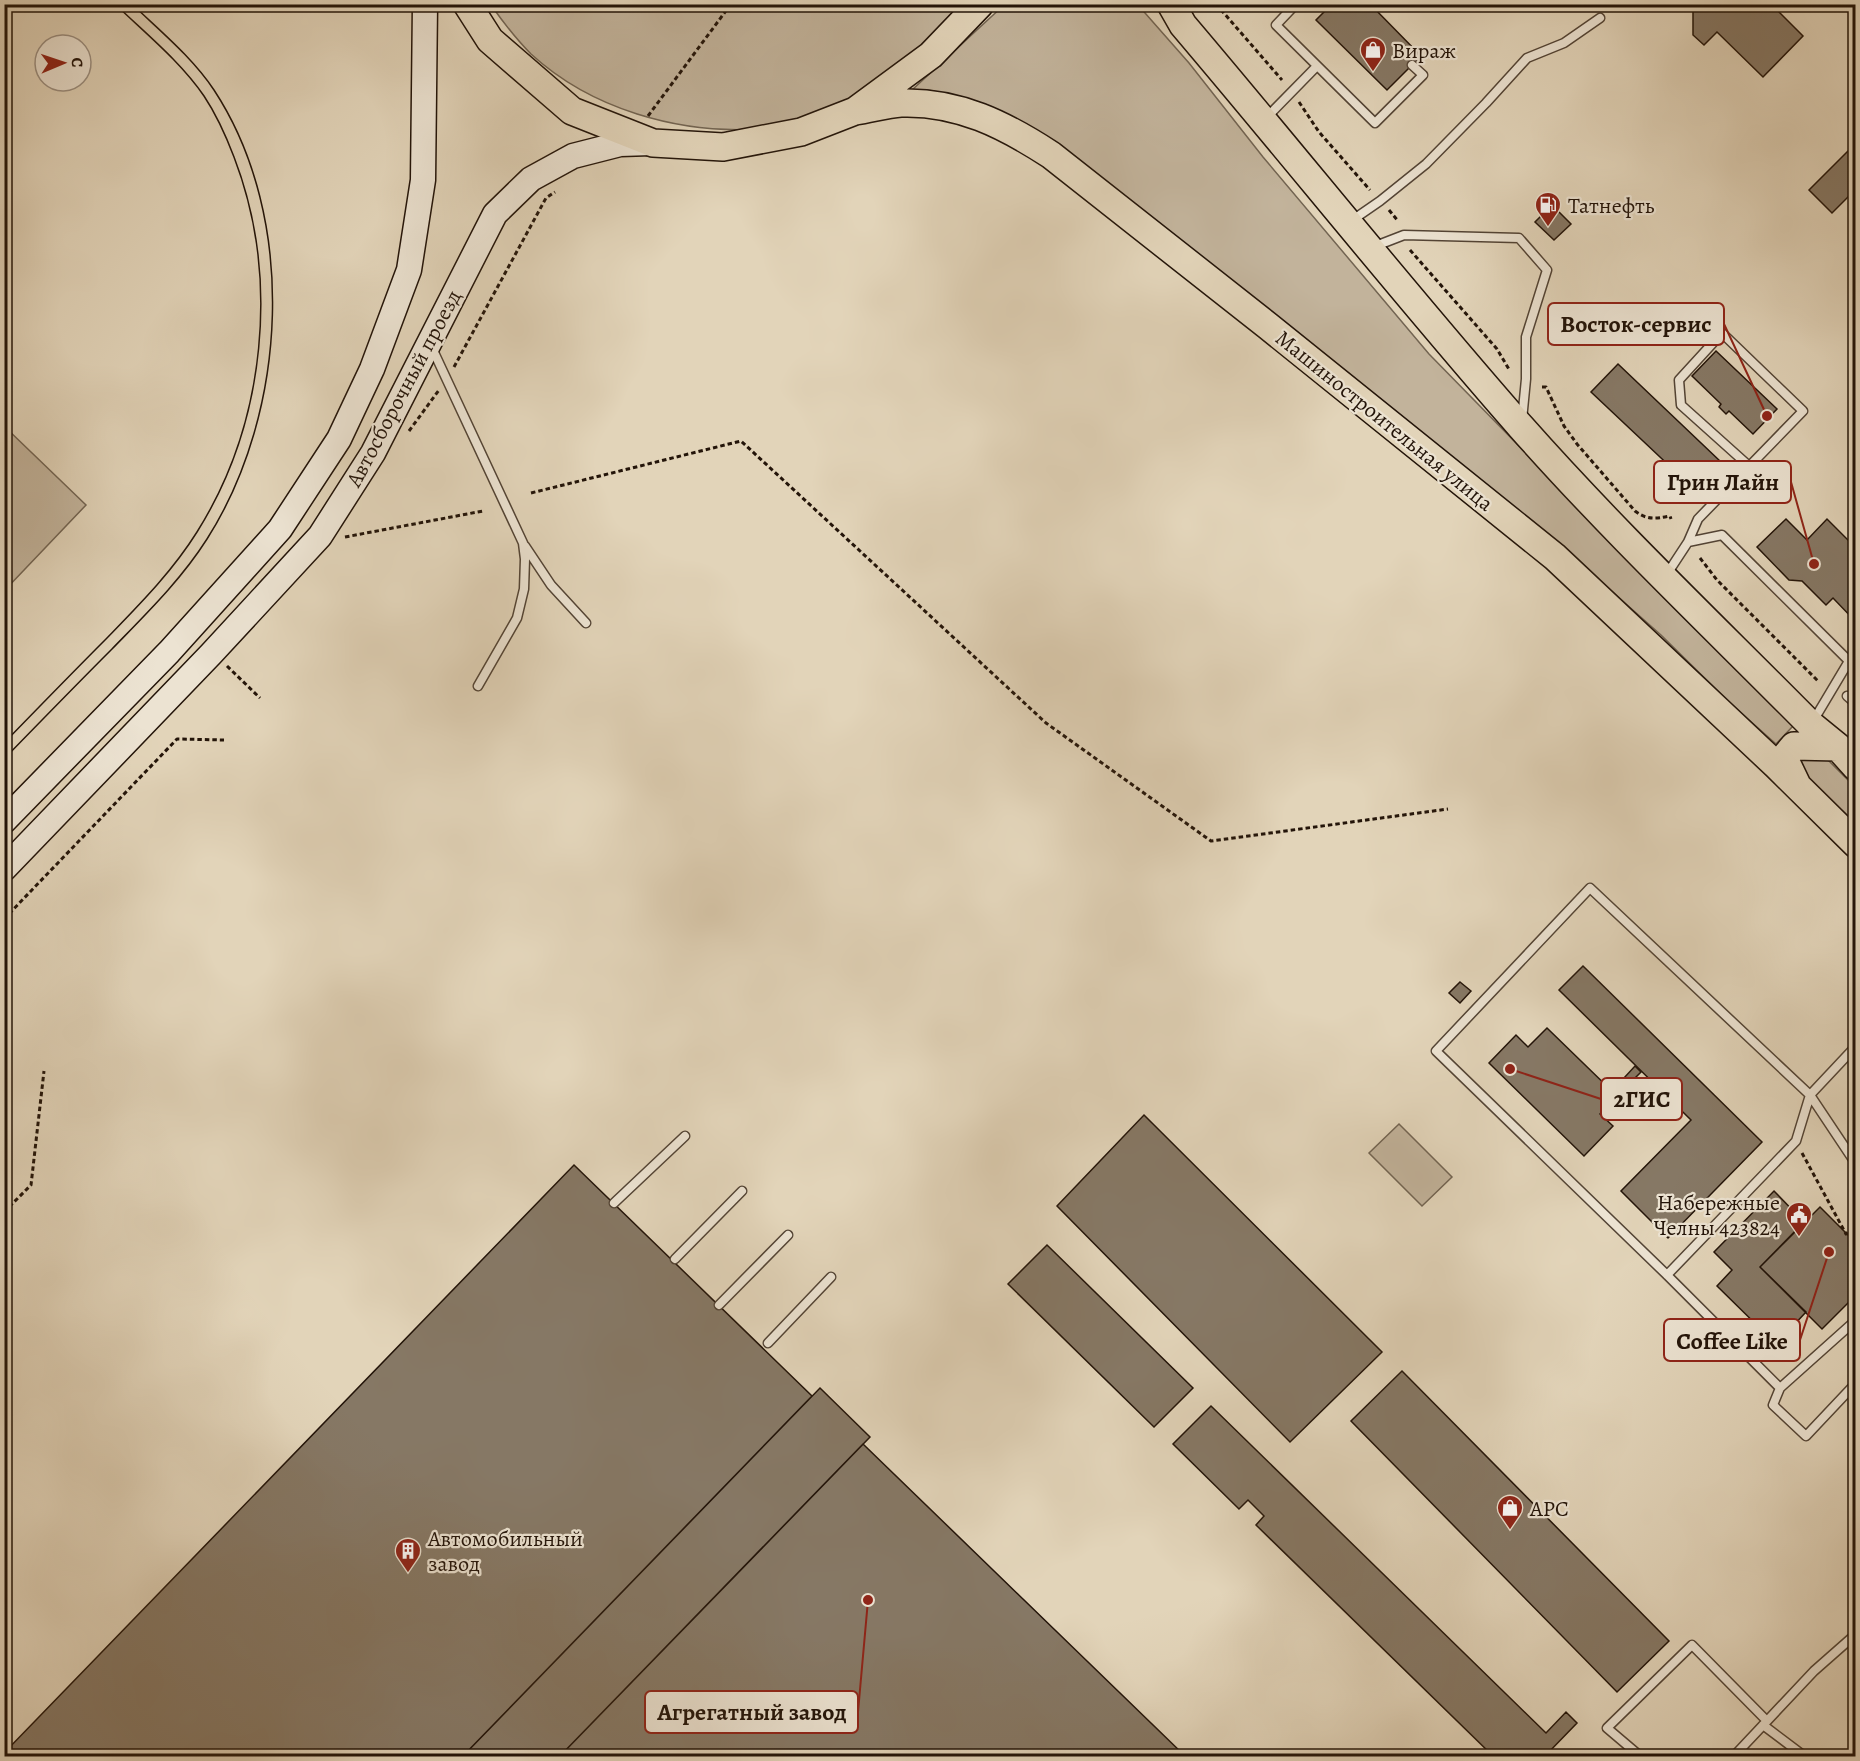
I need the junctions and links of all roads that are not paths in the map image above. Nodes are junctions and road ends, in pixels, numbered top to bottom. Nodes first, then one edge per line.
1 (425, 4) edge
2 (467, 4) edge
3 (980, 4) edge
4 (1171, 4) edge
5 (1296, 4) edge
6 (1600, 18) dead end
7 (1412, 65) dead end
8 (1317, 66) junction
9 (855, 111) junction
10 (1264, 120) junction
11 (644, 139) junction
12 (1348, 223) junction
13 (1369, 249) junction
14 (429, 342) junction
15 (1521, 426) junction
16 (1749, 466) junction
17 (1688, 542) junction
18 (524, 543) junction
19 (1665, 577) junction
20 (586, 623) dead end
21 (478, 686) dead end
22 (1847, 696) dead end
23 (1856, 704) edge
24 (1811, 725) junction
25 (1838, 747) junction
26 (1856, 767) edge
27 (1797, 786) junction
28 (4, 821) edge
29 (1856, 844) edge
30 (4, 869) edge
31 (1856, 1046) edge
32 (1810, 1095) junction
33 (685, 1136) dead end
34 (1856, 1164) edge
35 (742, 1191) dead end
36 (614, 1203) dead end
37 (788, 1235) dead end
38 (675, 1259) dead end
39 (1667, 1275) junction
40 (831, 1276) dead end
41 (719, 1305) dead end
42 (1856, 1320) edge
43 (768, 1343) dead end
44 (1856, 1383) edge
45 (1780, 1388) junction
46 (1856, 1634) edge
47 (1765, 1723) junction
48 (1640, 1756) edge
49 (1734, 1756) edge
50 (1804, 1756) edge

1 - 28 street, Автосборочный проезд
2 - 11 main road
3 - 9 main road
4 - 10 main road
5 - 8 lane
6 - 12 lane
7 - 8 lane
8 - 10 lane
9 - 11 main road
9 - 27 main road, Машиностроительная улица
10 - 12 main road
11 - 14 street, Автосборочный проезд
12 - 13 main road
13 - 15 main road
13 - 15 lane
14 - 18 lane
14 - 30 street, Автосборочный проезд
15 - 19 main road
16 - 16 lane
16 - 17 lane
17 - 19 lane
17 - 24 lane
18 - 20 lane
18 - 21 lane
19 - 24 main road
22 - 23 lane
24 - 25 main road
25 - 26 main road
25 - 27 main road
27 - 29 main road, Машиностроительная улица
31 - 32 lane
32 - 34 lane
32 - 39 lane
32 - 39 lane
33 - 36 lane
35 - 38 lane
37 - 41 lane
39 - 45 lane
40 - 43 lane
42 - 45 lane
44 - 45 lane
46 - 47 lane
47 - 48 lane
47 - 49 lane
47 - 50 lane

